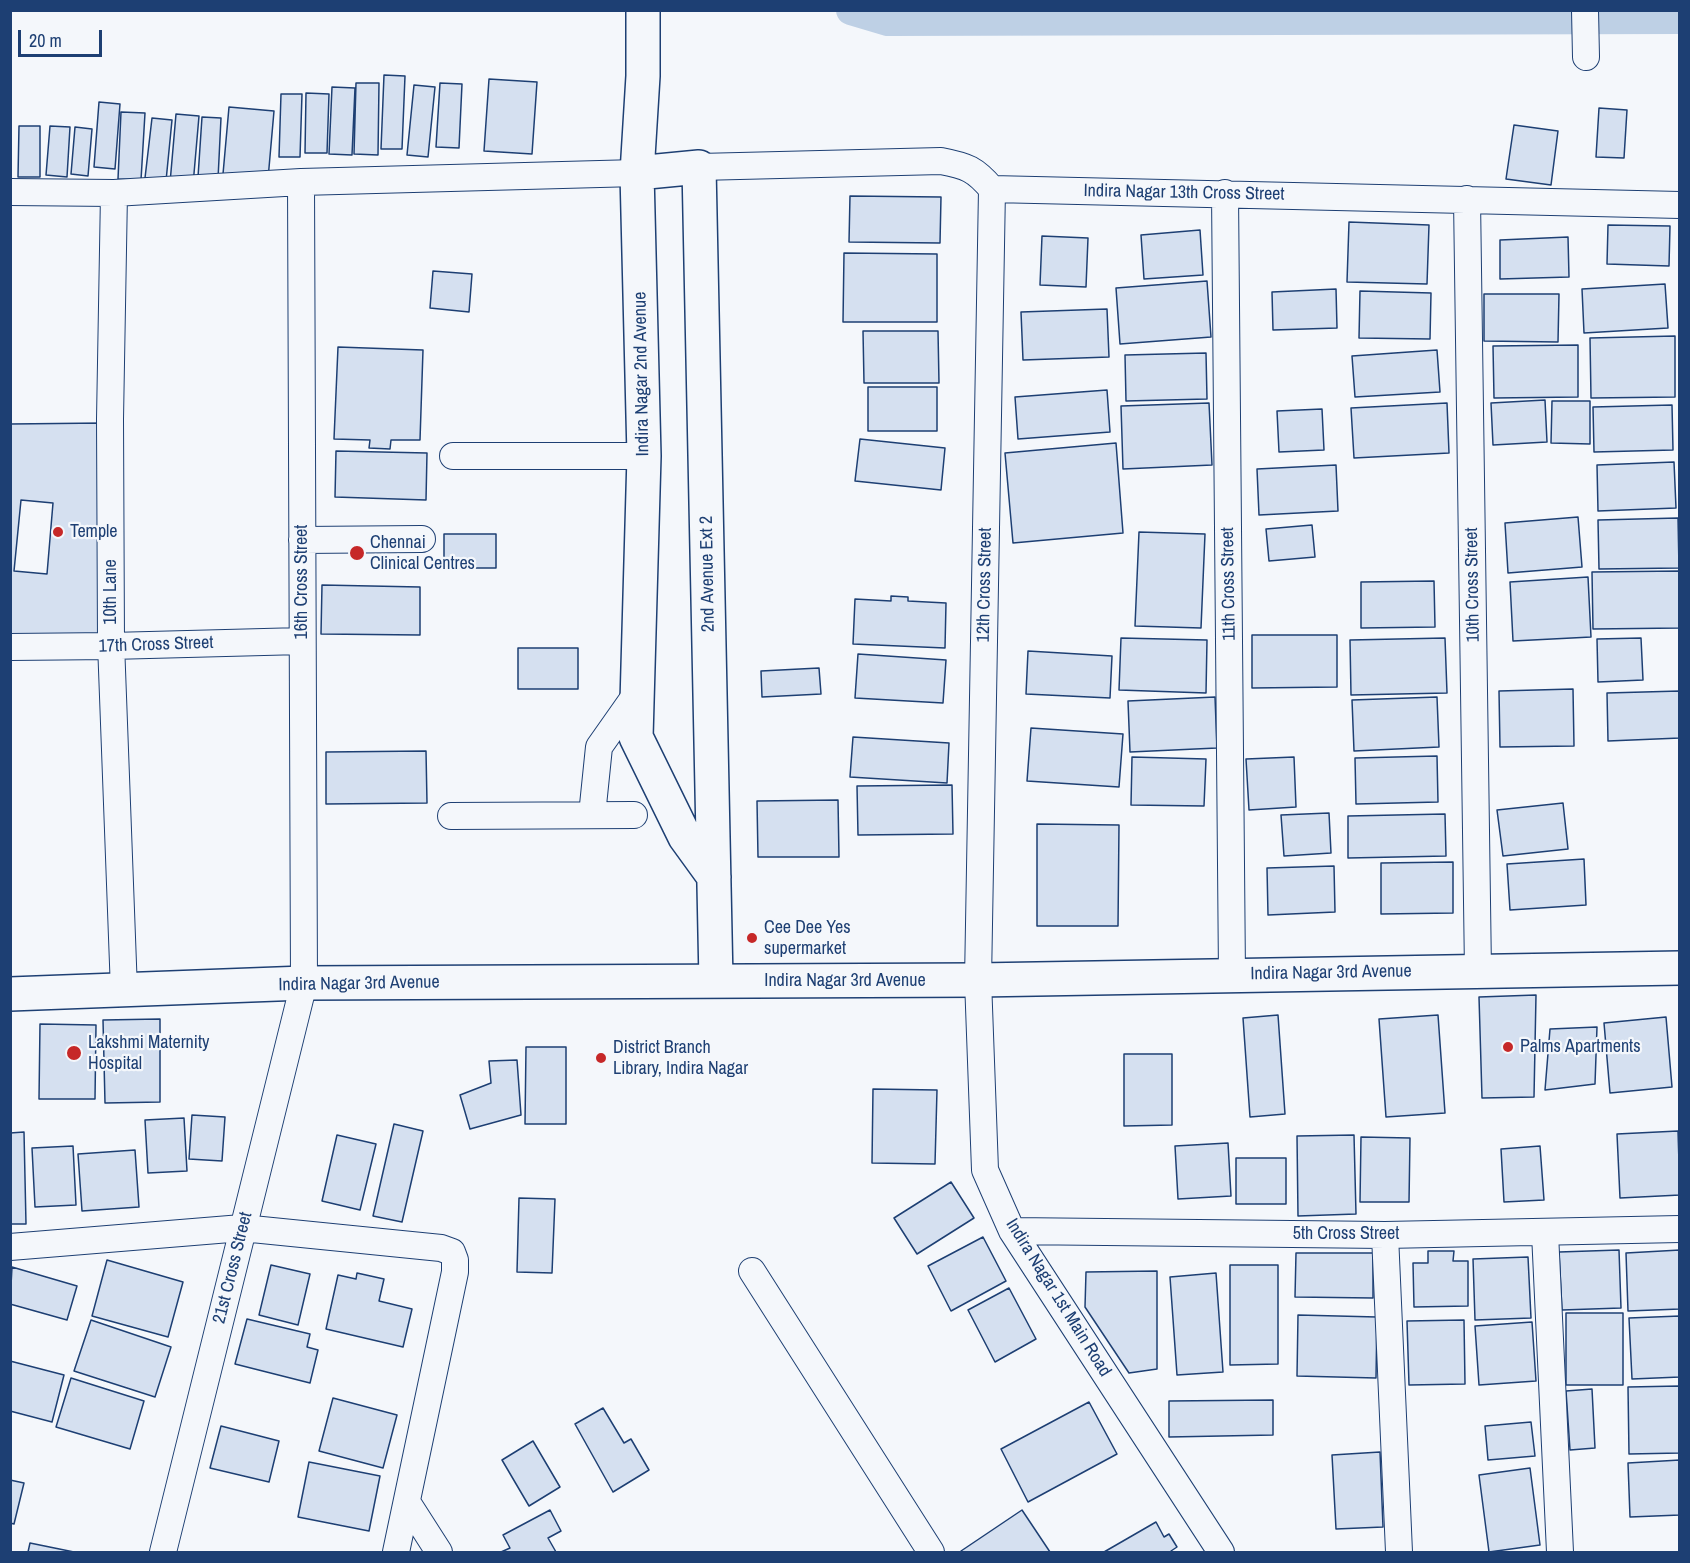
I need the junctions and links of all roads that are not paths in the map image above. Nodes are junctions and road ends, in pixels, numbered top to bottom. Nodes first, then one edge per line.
1 (643, 10) edge
2 (1585, 10) edge
3 (1586, 57) dead end
4 (699, 167) junction
5 (637, 173) junction
6 (301, 182) junction
7 (992, 189) junction
8 (10, 192) edge
9 (114, 193) junction
10 (1225, 193) junction
11 (1467, 199) junction
12 (1680, 205) edge
13 (453, 456) dead end
14 (644, 456) junction
15 (422, 539) dead end
16 (302, 540) junction
17 (302, 640) junction
18 (111, 646) junction
19 (10, 647) edge
20 (637, 693) junction
21 (634, 814) dead end
22 (592, 815) junction
23 (451, 816) dead end
24 (714, 877) junction
25 (1680, 968) edge
26 (1478, 971) junction
27 (1233, 975) junction
28 (978, 980) junction
29 (716, 981) junction
30 (304, 983) junction
31 (124, 991) junction
32 (10, 994) edge
33 (242, 1228) junction
34 (1680, 1229) edge
35 (1012, 1231) junction
36 (1545, 1233) junction
37 (1385, 1235) junction
38 (10, 1247) edge
39 (752, 1271) dead end
40 (408, 1502) junction
41 (163, 1552) edge
42 (396, 1552) edge
43 (439, 1552) edge
44 (931, 1552) edge
45 (1221, 1552) edge
46 (1400, 1552) edge
47 (1560, 1552) edge

1 - 5 street, Indira Nagar 2nd Avenue
2 - 3 street
4 - 5 street
4 - 7 street
4 - 24 street, 2nd Avenue Ext 2
5 - 6 street
5 - 14 street, Indira Nagar 2nd Avenue
6 - 9 street
6 - 16 street, 16th Cross Street
7 - 10 street, Indira Nagar 13th Cross Street
7 - 28 street, 12th Cross Street
8 - 9 street
9 - 18 street, 10th Lane
10 - 11 street, Indira Nagar 13th Cross Street
10 - 27 street, 11th Cross Street
11 - 12 street, Indira Nagar 13th Cross Street
11 - 26 street, 10th Cross Street
13 - 14 street
14 - 20 street, Indira Nagar 2nd Avenue
15 - 16 street
16 - 17 street, 16th Cross Street
17 - 18 street, 17th Cross Street
17 - 30 street, 16th Cross Street
18 - 19 street, 17th Cross Street
18 - 31 street, 10th Lane
20 - 22 street
20 - 24 street, Indira Nagar 2nd Avenue
21 - 22 street
22 - 23 street
24 - 29 street, 2nd Avenue Ext 2
25 - 26 street, Indira Nagar 3rd Avenue
26 - 27 street, Indira Nagar 3rd Avenue
27 - 28 street, Indira Nagar 3rd Avenue
28 - 29 street, Indira Nagar 3rd Avenue
28 - 35 street, Indira Nagar 1st Main Road
29 - 30 street, Indira Nagar 3rd Avenue
30 - 31 street, Indira Nagar 3rd Avenue
30 - 33 street, 21st Cross Street
31 - 32 street, Indira Nagar 3rd Avenue
33 - 38 street
33 - 40 street
33 - 41 street, 21st Cross Street
34 - 36 street, 5th Cross Street
35 - 37 street, 5th Cross Street
35 - 45 street, Indira Nagar 1st Main Road
36 - 37 street, 5th Cross Street
36 - 47 street
37 - 46 street
39 - 44 street
40 - 42 street
40 - 43 street

